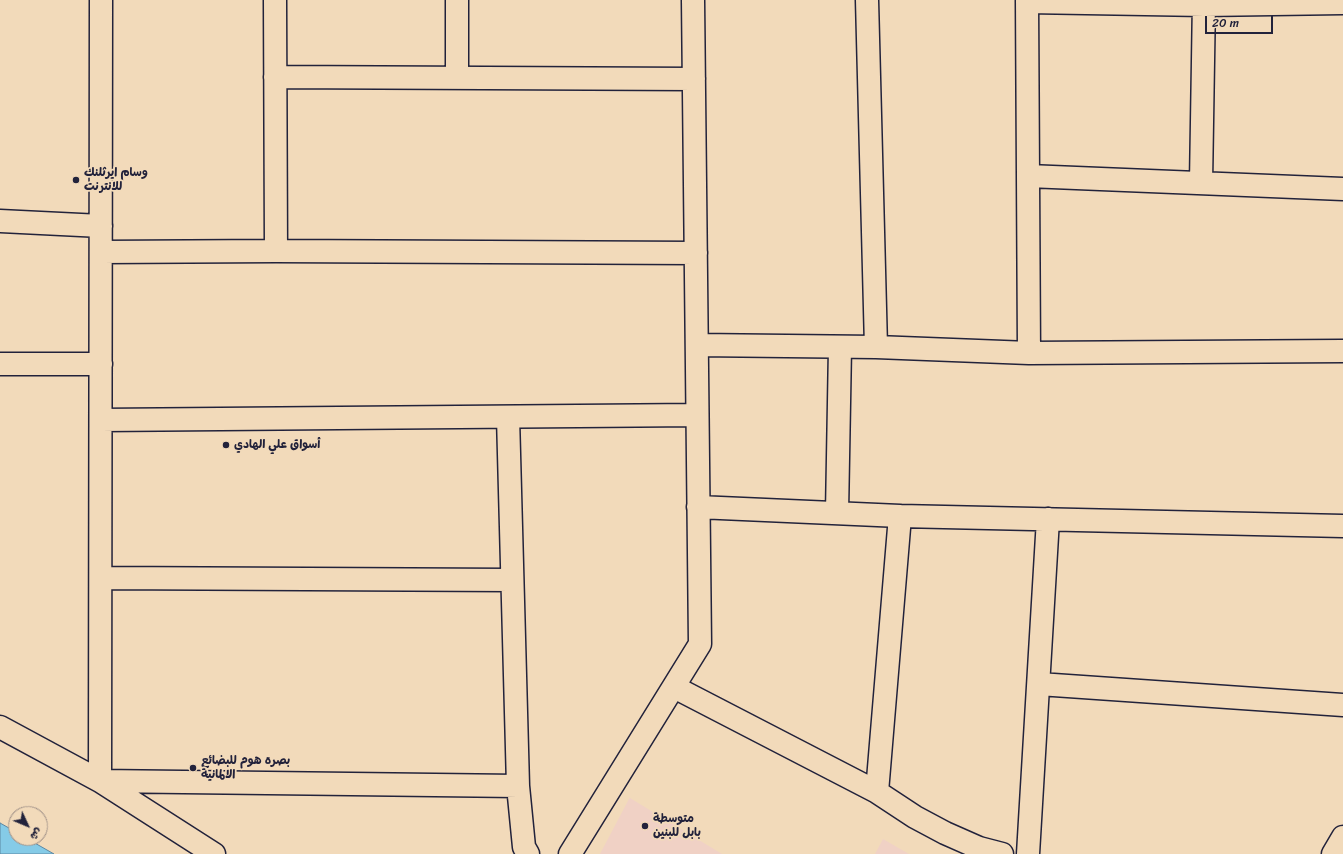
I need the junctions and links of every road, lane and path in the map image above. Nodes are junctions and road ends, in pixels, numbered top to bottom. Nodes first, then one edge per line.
1 (102, 0) edge
2 (275, 0) edge
3 (457, 0) edge
4 (693, 0) edge
5 (867, 0) edge
6 (1027, 1) edge
7 (1204, 2) edge
8 (1343, 3) edge
9 (275, 77) junction
10 (457, 78) junction
11 (694, 79) junction
12 (1028, 176) junction
13 (1201, 183) junction
14 (1343, 189) edge
15 (0, 222) edge
16 (101, 226) junction
17 (276, 251) junction
18 (101, 252) junction
19 (696, 252) junction
20 (697, 345) junction
21 (840, 347) junction
22 (876, 347) junction
23 (1343, 351) edge
24 (1029, 353) junction
25 (0, 364) edge
26 (101, 364) junction
27 (697, 415) junction
28 (508, 417) junction
29 (101, 420) junction
30 (698, 507) junction
31 (837, 513) junction
32 (900, 516) junction
33 (1048, 519) junction
34 (1343, 526) edge
35 (101, 578) junction
36 (512, 580) junction
37 (1039, 684) junction
38 (674, 687) junction
39 (1343, 705) edge
40 (0, 727) edge
41 (100, 781) junction
42 (518, 786) junction
43 (877, 792) junction
44 (1343, 837) edge
45 (214, 854) edge
46 (528, 854) edge
47 (570, 854) edge
48 (1002, 854) edge
49 (1028, 854) edge
50 (1333, 854) edge

1 - 16 street
2 - 9 street
3 - 10 street
4 - 11 street
5 - 22 street
6 - 7 street
6 - 12 street
7 - 8 street
7 - 13 street
9 - 10 street
9 - 17 street
10 - 11 street
11 - 19 street
12 - 13 street
12 - 24 street
13 - 14 street
15 - 16 street
16 - 18 street
17 - 18 street
17 - 19 street
18 - 26 street
19 - 20 street
20 - 21 street
20 - 27 street
21 - 22 street
21 - 31 street
22 - 24 street
23 - 24 street
25 - 26 street
26 - 29 street
27 - 28 street
27 - 30 street
28 - 29 street
28 - 36 street
29 - 35 street
30 - 31 street
30 - 38 street
31 - 32 street
32 - 33 street
32 - 43 street
33 - 34 street
33 - 37 street
35 - 36 street
35 - 41 street
36 - 42 street
37 - 39 street
37 - 49 street
38 - 43 street
38 - 47 street
40 - 41 street
41 - 42 street
41 - 45 street
42 - 46 street
43 - 48 street
44 - 50 street

